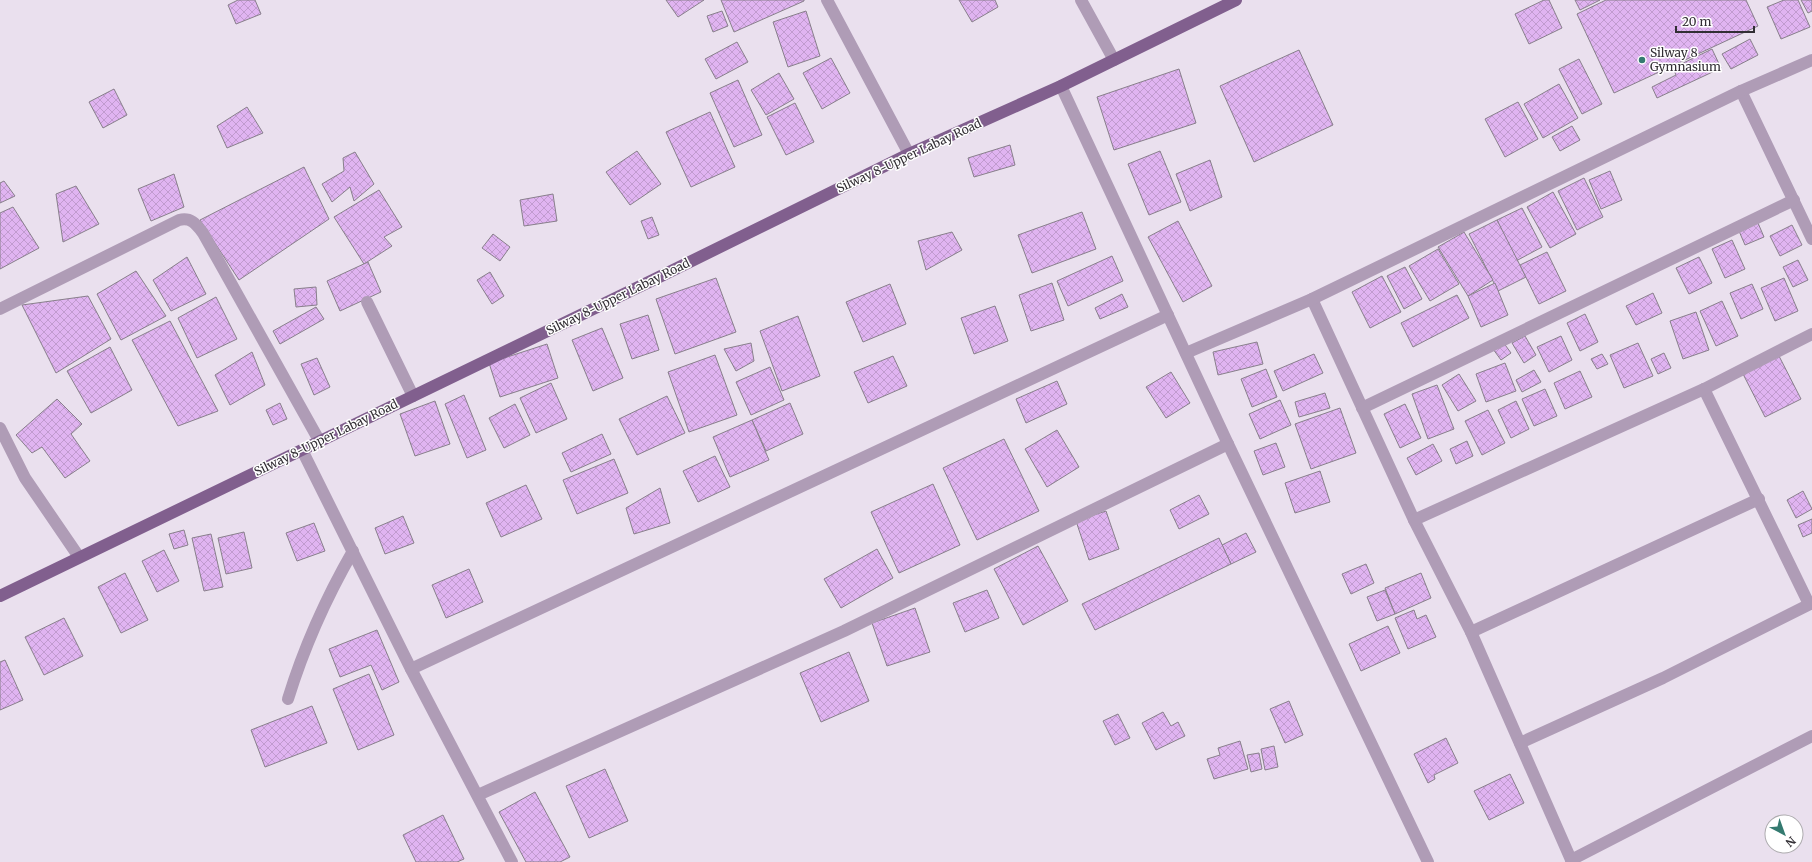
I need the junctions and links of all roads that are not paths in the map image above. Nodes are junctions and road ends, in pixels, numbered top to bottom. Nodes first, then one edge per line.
1 (827, 0) edge
2 (1081, 0) edge
3 (1236, 0) edge
4 (1114, 60) junction
5 (1812, 60) edge
6 (1061, 86) junction
7 (1741, 91) junction
8 (909, 154) junction
9 (1794, 200) junction
10 (1812, 239) edge
11 (1312, 299) junction
12 (366, 302) dead end
13 (0, 309) edge
14 (1168, 315) junction
15 (1812, 334) edge
16 (1186, 353) junction
17 (1704, 389) junction
18 (413, 396) junction
19 (1362, 408) junction
20 (0, 428) edge
21 (320, 442) junction
22 (1228, 444) junction
23 (302, 450) junction
24 (1759, 499) junction
25 (1414, 520) junction
26 (353, 551) junction
27 (79, 557) junction
28 (0, 596) edge
29 (1811, 603) edge
30 (1471, 632) junction
31 (411, 669) junction
32 (288, 699) dead end
33 (1812, 736) edge
34 (1520, 743) junction
35 (478, 795) junction
36 (1572, 861) edge
37 (512, 862) edge
38 (1428, 862) edge

1 - 8 street
2 - 4 street
3 - 4 main road, Silway 8-Upper Labay Road
4 - 6 main road, Silway 8-Upper Labay Road
5 - 7 street
6 - 8 main road, Silway 8-Upper Labay Road
6 - 14 street
7 - 9 street
7 - 11 street
8 - 18 main road, Silway 8-Upper Labay Road
9 - 10 street
9 - 19 street
11 - 16 street
11 - 19 street
12 - 18 street
13 - 21 street
14 - 16 street
14 - 31 street
15 - 17 street
16 - 22 street
17 - 24 street
17 - 25 street
18 - 21 main road, Silway 8-Upper Labay Road
19 - 25 street
20 - 27 street
21 - 23 main road, Silway 8-Upper Labay Road
22 - 35 street
22 - 38 street
23 - 26 street
23 - 27 main road, Silway 8-Upper Labay Road
24 - 29 street
24 - 30 street
25 - 30 street
26 - 31 street
26 - 32 street
27 - 28 main road, Silway 8-Upper Labay Road
29 - 34 street
30 - 34 street
31 - 35 street
33 - 36 street
34 - 36 street
35 - 37 street

